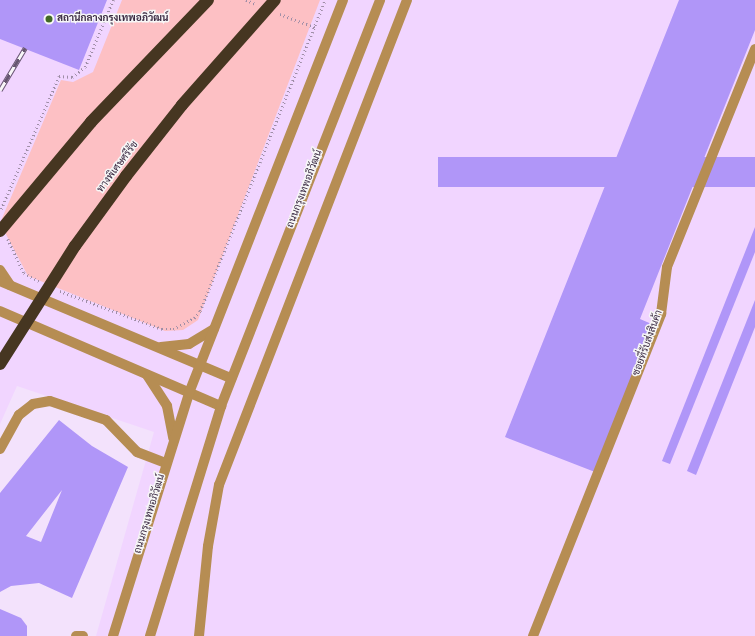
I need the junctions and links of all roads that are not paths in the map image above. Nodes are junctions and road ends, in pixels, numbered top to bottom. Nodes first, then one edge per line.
1 (208, 0) edge
2 (275, 0) edge
3 (343, 0) edge
4 (380, 0) edge
5 (407, 0) edge
6 (755, 49) edge
7 (3, 232) edge
8 (0, 270) edge
9 (0, 281) edge
10 (10, 285) junction
11 (0, 311) edge
12 (215, 328) junction
13 (155, 346) junction
14 (0, 364) edge
15 (201, 366) junction
16 (147, 375) junction
17 (231, 378) junction
18 (189, 393) junction
19 (221, 406) junction
20 (174, 440) junction
21 (0, 449) edge
22 (166, 462) junction
23 (76, 636) edge
24 (83, 636) edge
25 (113, 636) edge
26 (150, 636) edge
27 (199, 636) edge
28 (533, 636) edge

1 - 7 highway
2 - 14 highway, ทางพิเศษศรีรัช
3 - 12 street, ถนนกรุงเทพอภิวัฒน์
4 - 17 street, ถนนกรุงเทพอภิวัฒน์
5 - 27 street
6 - 28 street, ซอยที่รับส่งสินค้า
8 - 10 street
9 - 10 street
10 - 13 street
11 - 16 street
12 - 13 street
12 - 15 street, ถนนกรุงเทพอภิวัฒน์
13 - 15 street
15 - 17 street
15 - 18 street, ถนนกรุงเทพอภิวัฒน์
16 - 18 street
16 - 20 street
17 - 19 street, ถนนกรุงเทพอภิวัฒน์
18 - 19 street
18 - 20 street, ถนนกรุงเทพอภิวัฒน์
19 - 26 street, ถนนกรุงเทพอภิวัฒน์
20 - 22 street, ถนนกรุงเทพอภิวัฒน์
21 - 22 street
22 - 25 street, ถนนกรุงเทพอภิวัฒน์
23 - 24 street

